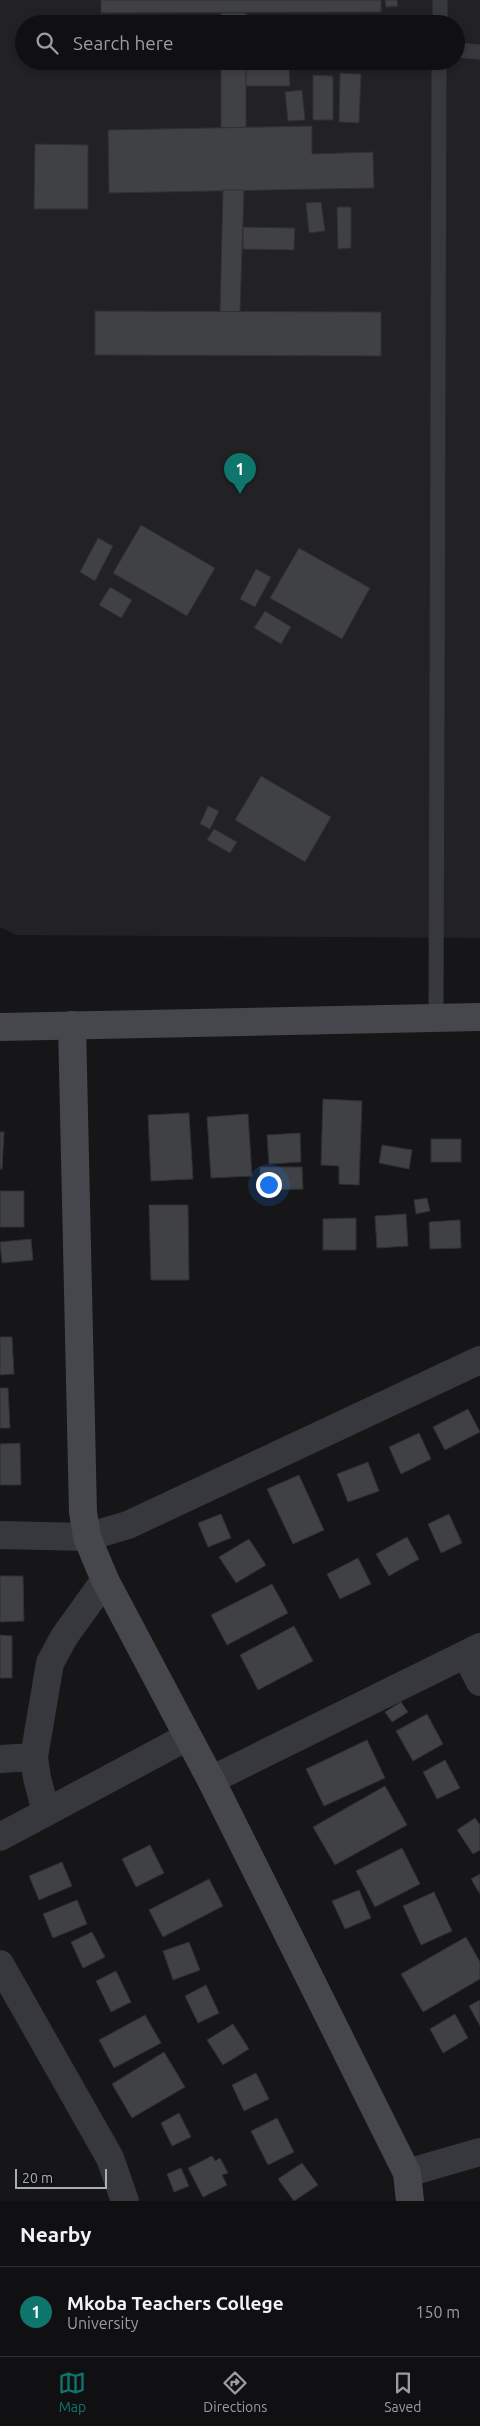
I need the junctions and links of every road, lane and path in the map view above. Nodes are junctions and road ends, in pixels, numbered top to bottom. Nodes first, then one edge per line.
1 (440, 0) edge
2 (440, 15) edge
3 (465, 51) edge
4 (480, 52) edge
5 (439, 70) edge
6 (436, 1016) junction
7 (480, 1017) edge
8 (72, 1025) junction
9 (0, 1027) edge
10 (480, 1360) edge
11 (0, 1535) edge
12 (87, 1537) junction
13 (105, 1580) junction
14 (473, 1651) edge
15 (480, 1682) edge
16 (187, 1737) junction
17 (34, 1757) junction
18 (0, 1759) edge
19 (211, 1780) junction
20 (46, 1812) junction
21 (0, 1837) edge
22 (0, 1964) edge
23 (480, 2152) edge
24 (407, 2174) junction
25 (125, 2201) edge
26 (410, 2201) edge

1 - 2 lane
3 - 4 lane
5 - 6 lane
6 - 7 street
6 - 8 street
8 - 9 street
8 - 12 street
10 - 12 street
11 - 12 street
12 - 13 street
13 - 16 street
13 - 17 street
14 - 15 street
14 - 19 street
16 - 19 street
16 - 20 street
17 - 18 street
17 - 20 street
19 - 24 street
20 - 21 street
22 - 25 street
23 - 24 street
24 - 26 street

